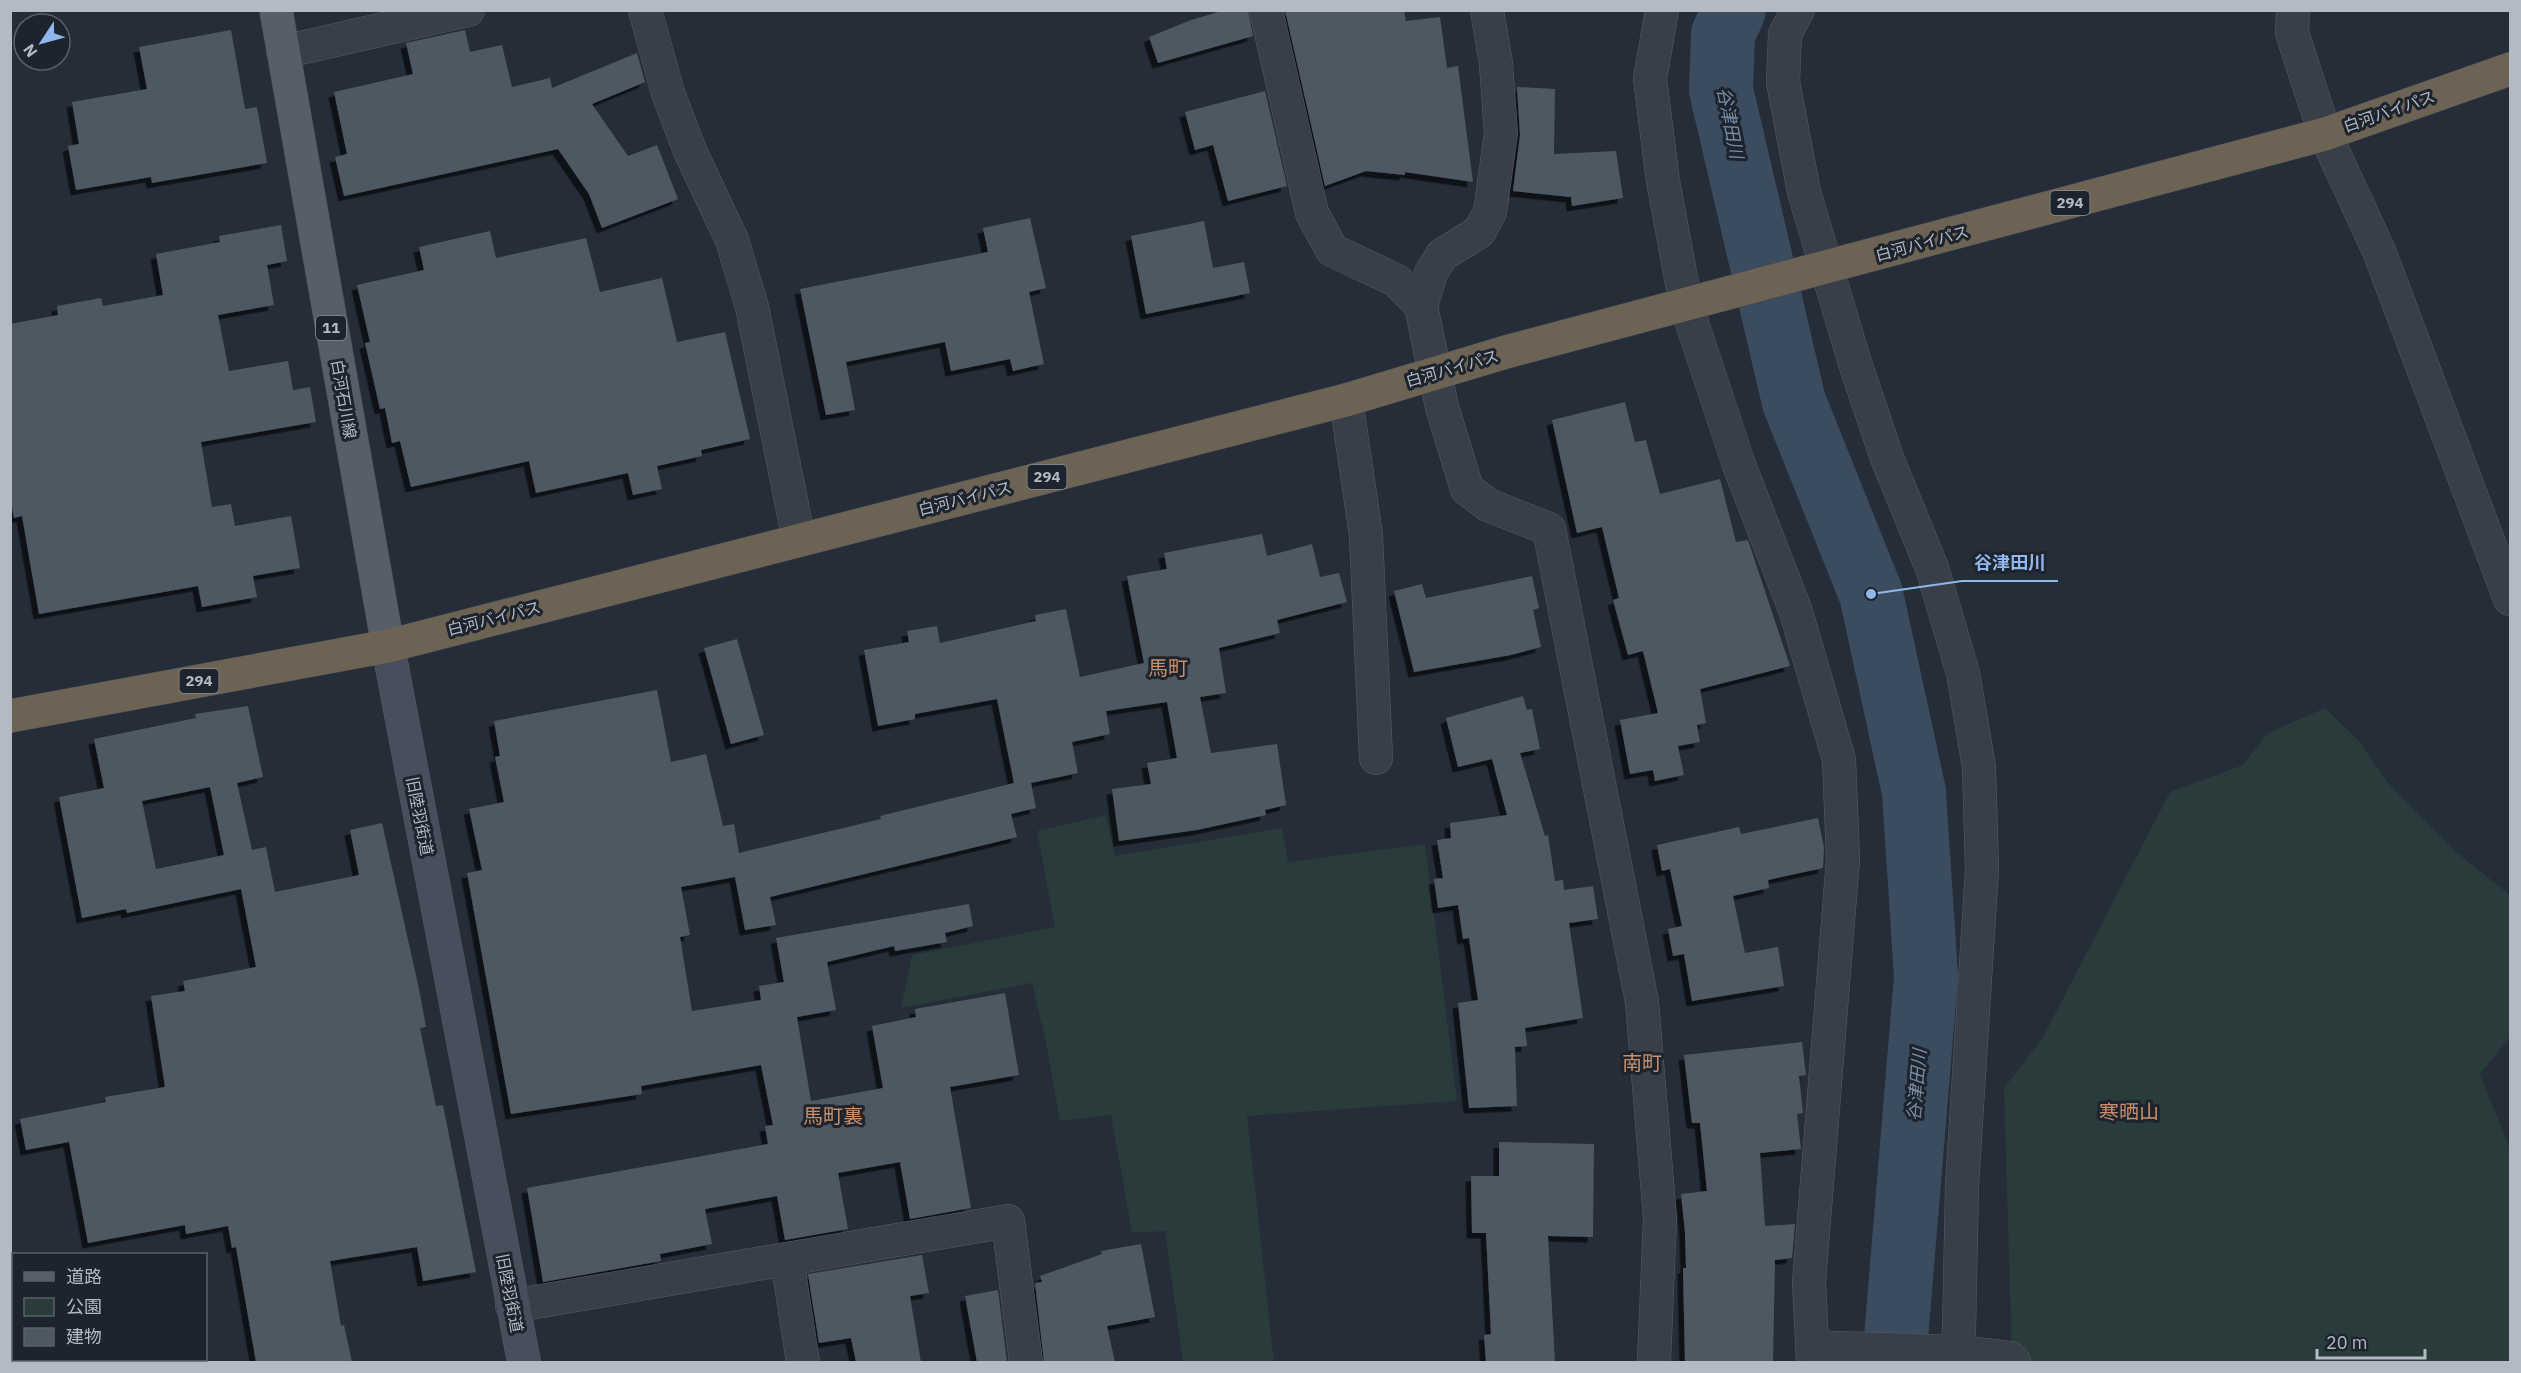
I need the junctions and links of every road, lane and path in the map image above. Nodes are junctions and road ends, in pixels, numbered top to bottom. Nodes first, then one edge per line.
1 (276, 10) edge
2 (468, 10) edge
3 (645, 10) edge
4 (1266, 10) edge
5 (1487, 10) edge
6 (1662, 10) edge
7 (1798, 10) edge
8 (2293, 10) edge
9 (283, 52) junction
10 (2511, 69) edge
11 (2325, 134) junction
12 (1820, 270) junction
13 (1696, 302) junction
14 (1422, 306) junction
15 (1435, 372) junction
16 (1346, 400) junction
17 (799, 540) junction
18 (2508, 586) edge
19 (387, 646) junction
20 (10, 716) edge
21 (1376, 758) dead end
22 (787, 1259) junction
23 (512, 1306) junction
24 (1813, 1355) edge
25 (1948, 1355) edge
26 (524, 1362) edge
27 (803, 1362) edge
28 (1026, 1362) edge
29 (1654, 1362) edge
30 (2014, 1362) edge

1 - 9 main road, 白河石川線 / 11
2 - 9 street
3 - 17 street
4 - 14 street
5 - 14 street
6 - 13 street
7 - 12 street
8 - 11 street
9 - 19 main road, 白河石川線 / 11
10 - 11 highway, 白河バイパス / 294
11 - 12 highway, 白河バイパス / 294
11 - 18 street
12 - 13 highway, 白河バイパス / 294
12 - 25 street
13 - 15 highway, 白河バイパス / 294
13 - 24 street
14 - 15 street
15 - 16 highway, 白河バイパス / 294
15 - 29 street
16 - 17 highway, 白河バイパス / 294
16 - 21 street
17 - 19 highway, 白河バイパス / 294
19 - 20 highway, 294
19 - 23 street, 旧陸羽街道
22 - 23 street
22 - 27 street
22 - 28 street
23 - 26 street, 旧陸羽街道
24 - 25 street
25 - 30 street

